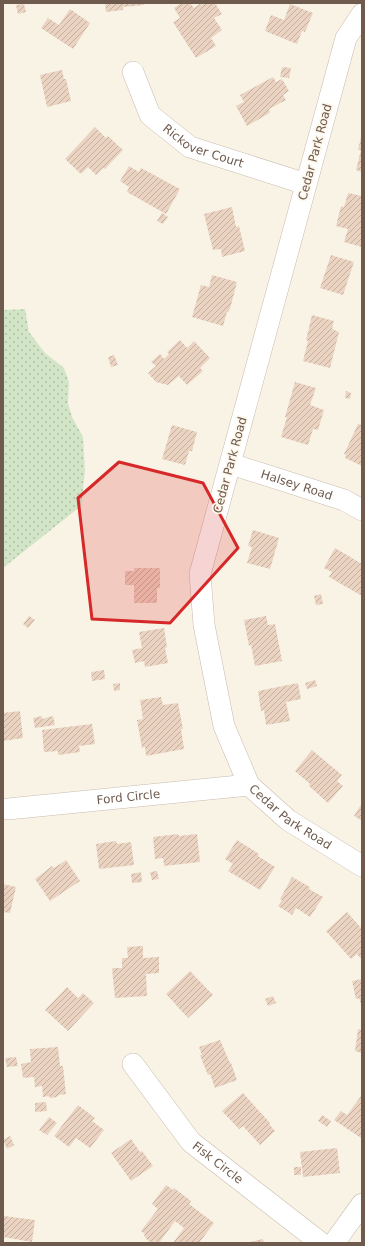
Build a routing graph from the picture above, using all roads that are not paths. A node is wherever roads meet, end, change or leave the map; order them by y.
1 (362, 14) edge
2 (133, 72) dead end
3 (306, 184) junction
4 (231, 464) junction
5 (362, 510) edge
6 (249, 785) junction
7 (8, 809) dead end
8 (362, 866) edge
9 (132, 1064) dead end
10 (362, 1204) edge
11 (321, 1243) edge
12 (334, 1243) edge

1 - 3 street, Cedar Park Road
2 - 3 street, Rickover Court
3 - 4 street, Cedar Park Road
4 - 5 street, Halsey Road
4 - 6 street, Cedar Park Road
6 - 7 street, Ford Circle
6 - 8 street, Cedar Park Road
9 - 11 street, Fisk Circle
10 - 12 street

